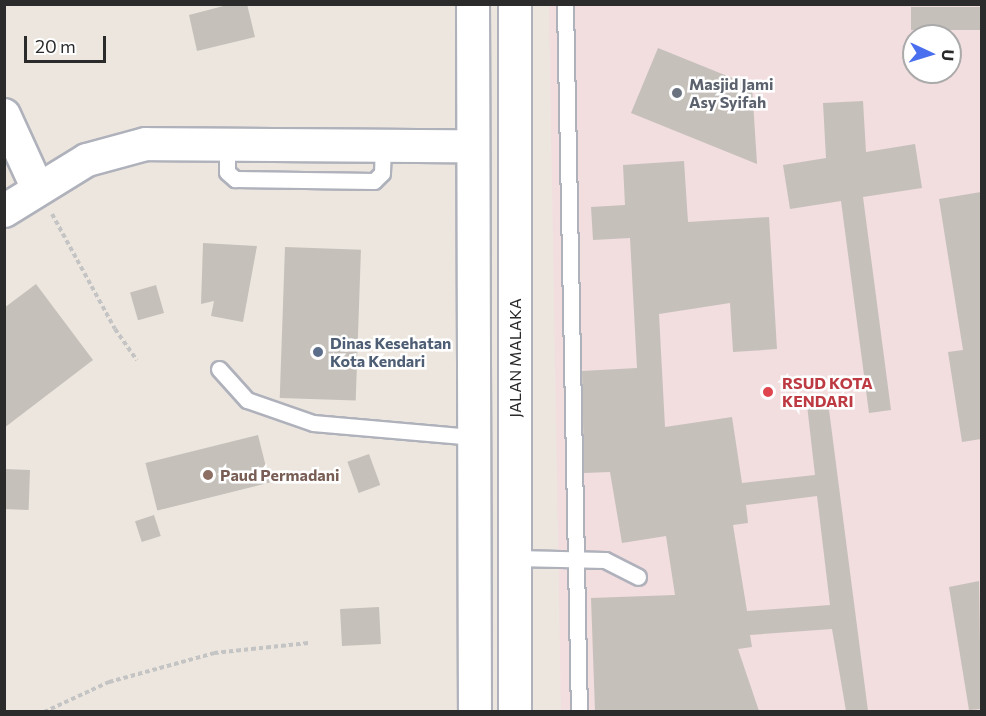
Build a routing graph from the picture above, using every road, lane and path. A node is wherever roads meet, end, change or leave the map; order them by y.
1 (473, 4) edge
2 (515, 4) edge
3 (565, 4) edge
4 (4, 115) edge
5 (473, 146) junction
6 (37, 186) junction
7 (4, 211) edge
8 (137, 360) dead end
9 (219, 369) dead end
10 (474, 436) junction
11 (515, 558) junction
12 (576, 560) junction
13 (638, 577) dead end
14 (308, 643) dead end
15 (44, 711) edge
16 (475, 711) edge
17 (515, 711) edge
18 (579, 711) edge

1 - 5 street
2 - 11 street, JALAN MALAKA
3 - 12 lane
4 - 6 street
5 - 6 street
5 - 10 street
6 - 7 street
6 - 8 path
9 - 10 lane
10 - 16 street
11 - 12 lane
11 - 17 street, JALAN MALAKA
12 - 13 lane
12 - 18 lane
14 - 15 path

